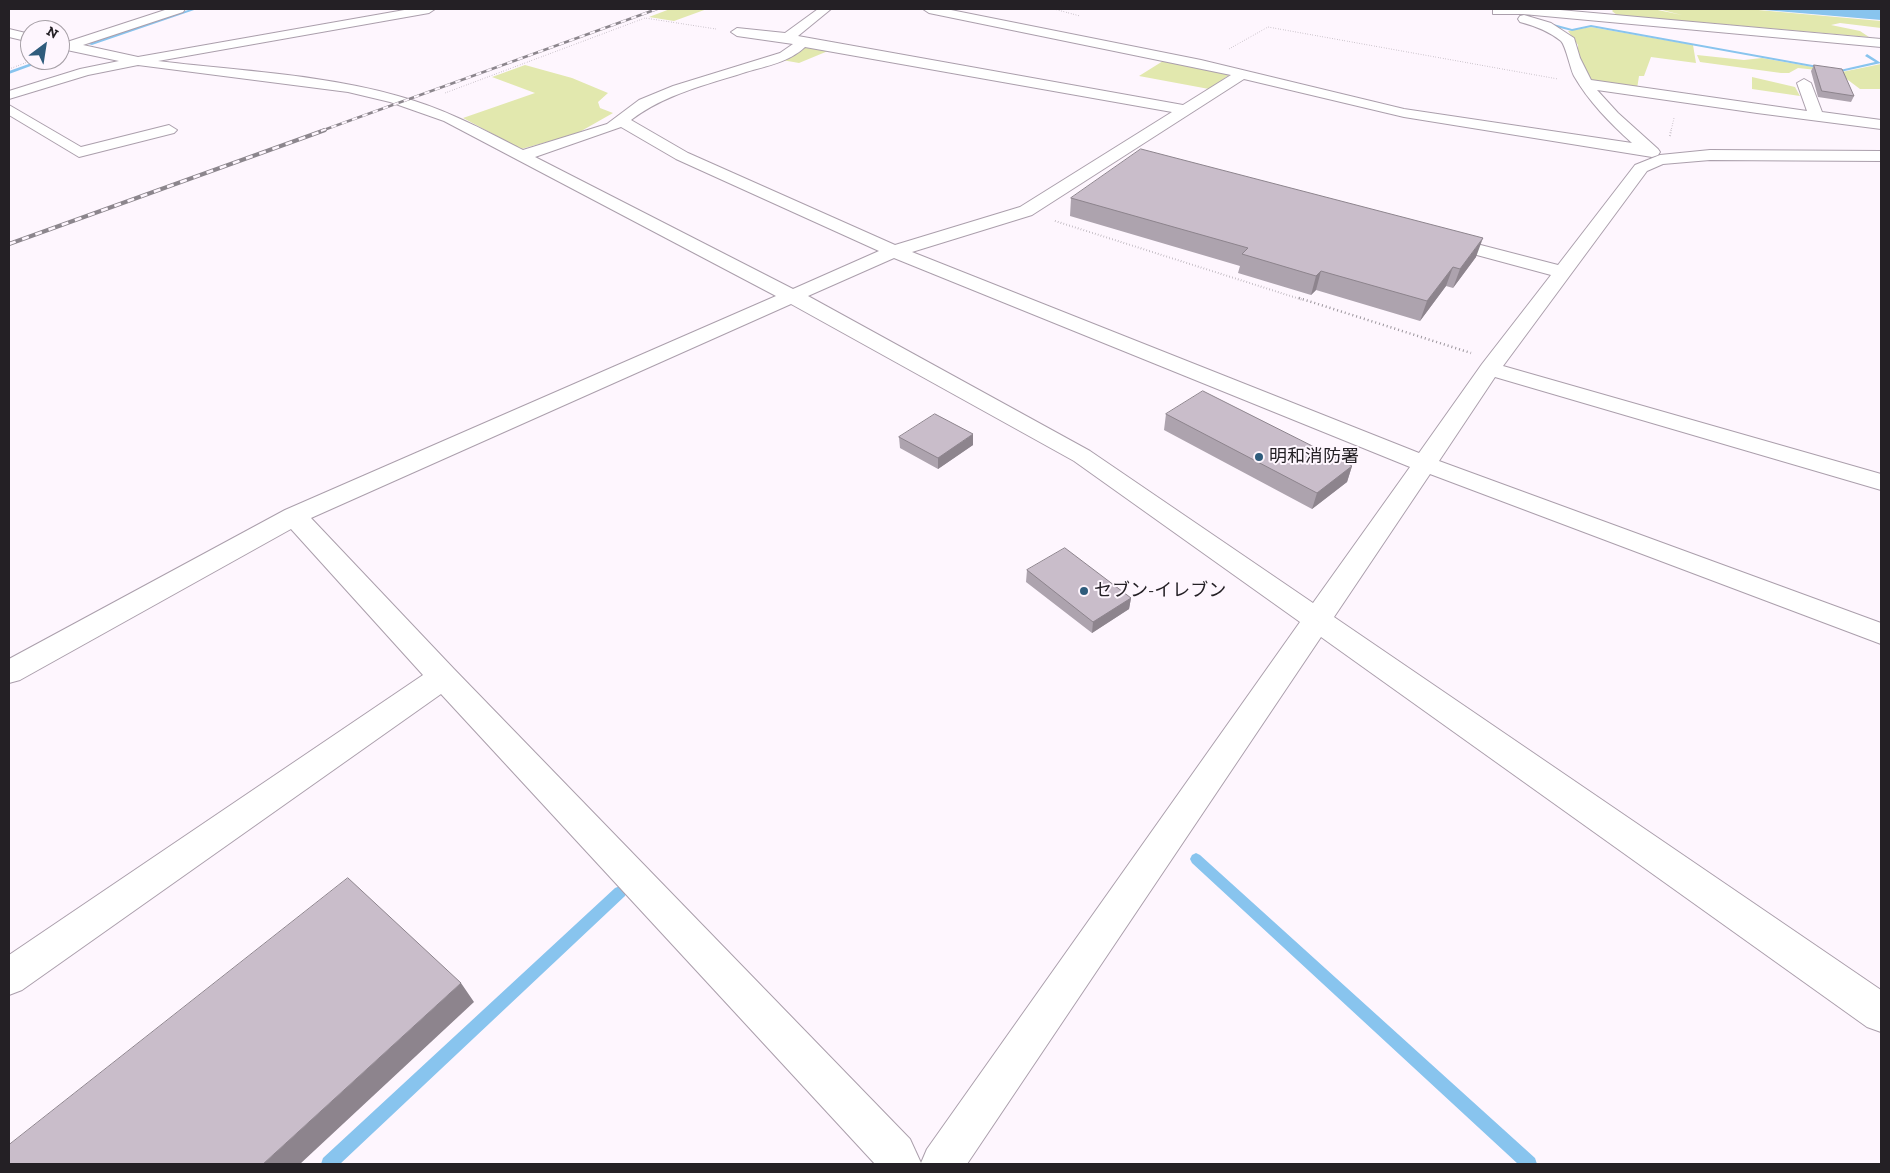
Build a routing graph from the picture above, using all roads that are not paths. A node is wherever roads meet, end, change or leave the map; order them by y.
1 (179, 9) edge
2 (429, 9) edge
3 (825, 9) edge
4 (929, 9) edge
5 (1493, 10) edge
6 (737, 32) road end
7 (796, 40) junction
8 (70, 43) edge
9 (1881, 43) edge
10 (70, 47) edge
11 (136, 61) junction
12 (1242, 74) junction
13 (1586, 84) junction
14 (1804, 84) dead end
15 (9, 95) edge
16 (9, 109) edge
17 (1185, 110) junction
18 (1816, 115) junction
19 (621, 122) junction
20 (1881, 124) edge
21 (169, 130) dead end
22 (1117, 154) junction
23 (1654, 154) junction
24 (521, 156) junction
25 (1881, 156) edge
26 (1136, 159) edge
27 (1426, 236) edge
28 (894, 251) junction
29 (1561, 272) junction
30 (792, 296) junction
31 (1493, 365) junction
32 (1425, 464) junction
33 (1881, 482) edge
34 (294, 516) junction
35 (1316, 620) junction
36 (1881, 634) edge
37 (9, 672) edge
38 (442, 677) junction
39 (9, 977) edge
40 (1881, 1014) edge
41 (900, 1164) edge
42 (942, 1164) edge

1 - 8 street
2 - 11 street
3 - 7 street
4 - 12 street
5 - 9 street
5 - 13 street
6 - 7 street
7 - 17 street
7 - 19 street
10 - 11 street
11 - 15 street
11 - 24 street
12 - 17 street
12 - 23 street
13 - 18 street
13 - 23 street
14 - 18 street
16 - 21 street
17 - 22 street
18 - 20 street
19 - 24 street
19 - 28 street
22 - 26 street
22 - 28 street
23 - 25 street
23 - 29 street
24 - 30 street
27 - 29 street
28 - 30 street
28 - 32 street
29 - 31 street
30 - 34 street
30 - 35 street
31 - 32 street
31 - 33 street
32 - 35 street
32 - 36 street
34 - 37 street
34 - 38 street
35 - 40 street
35 - 42 street
38 - 39 street
38 - 41 street

